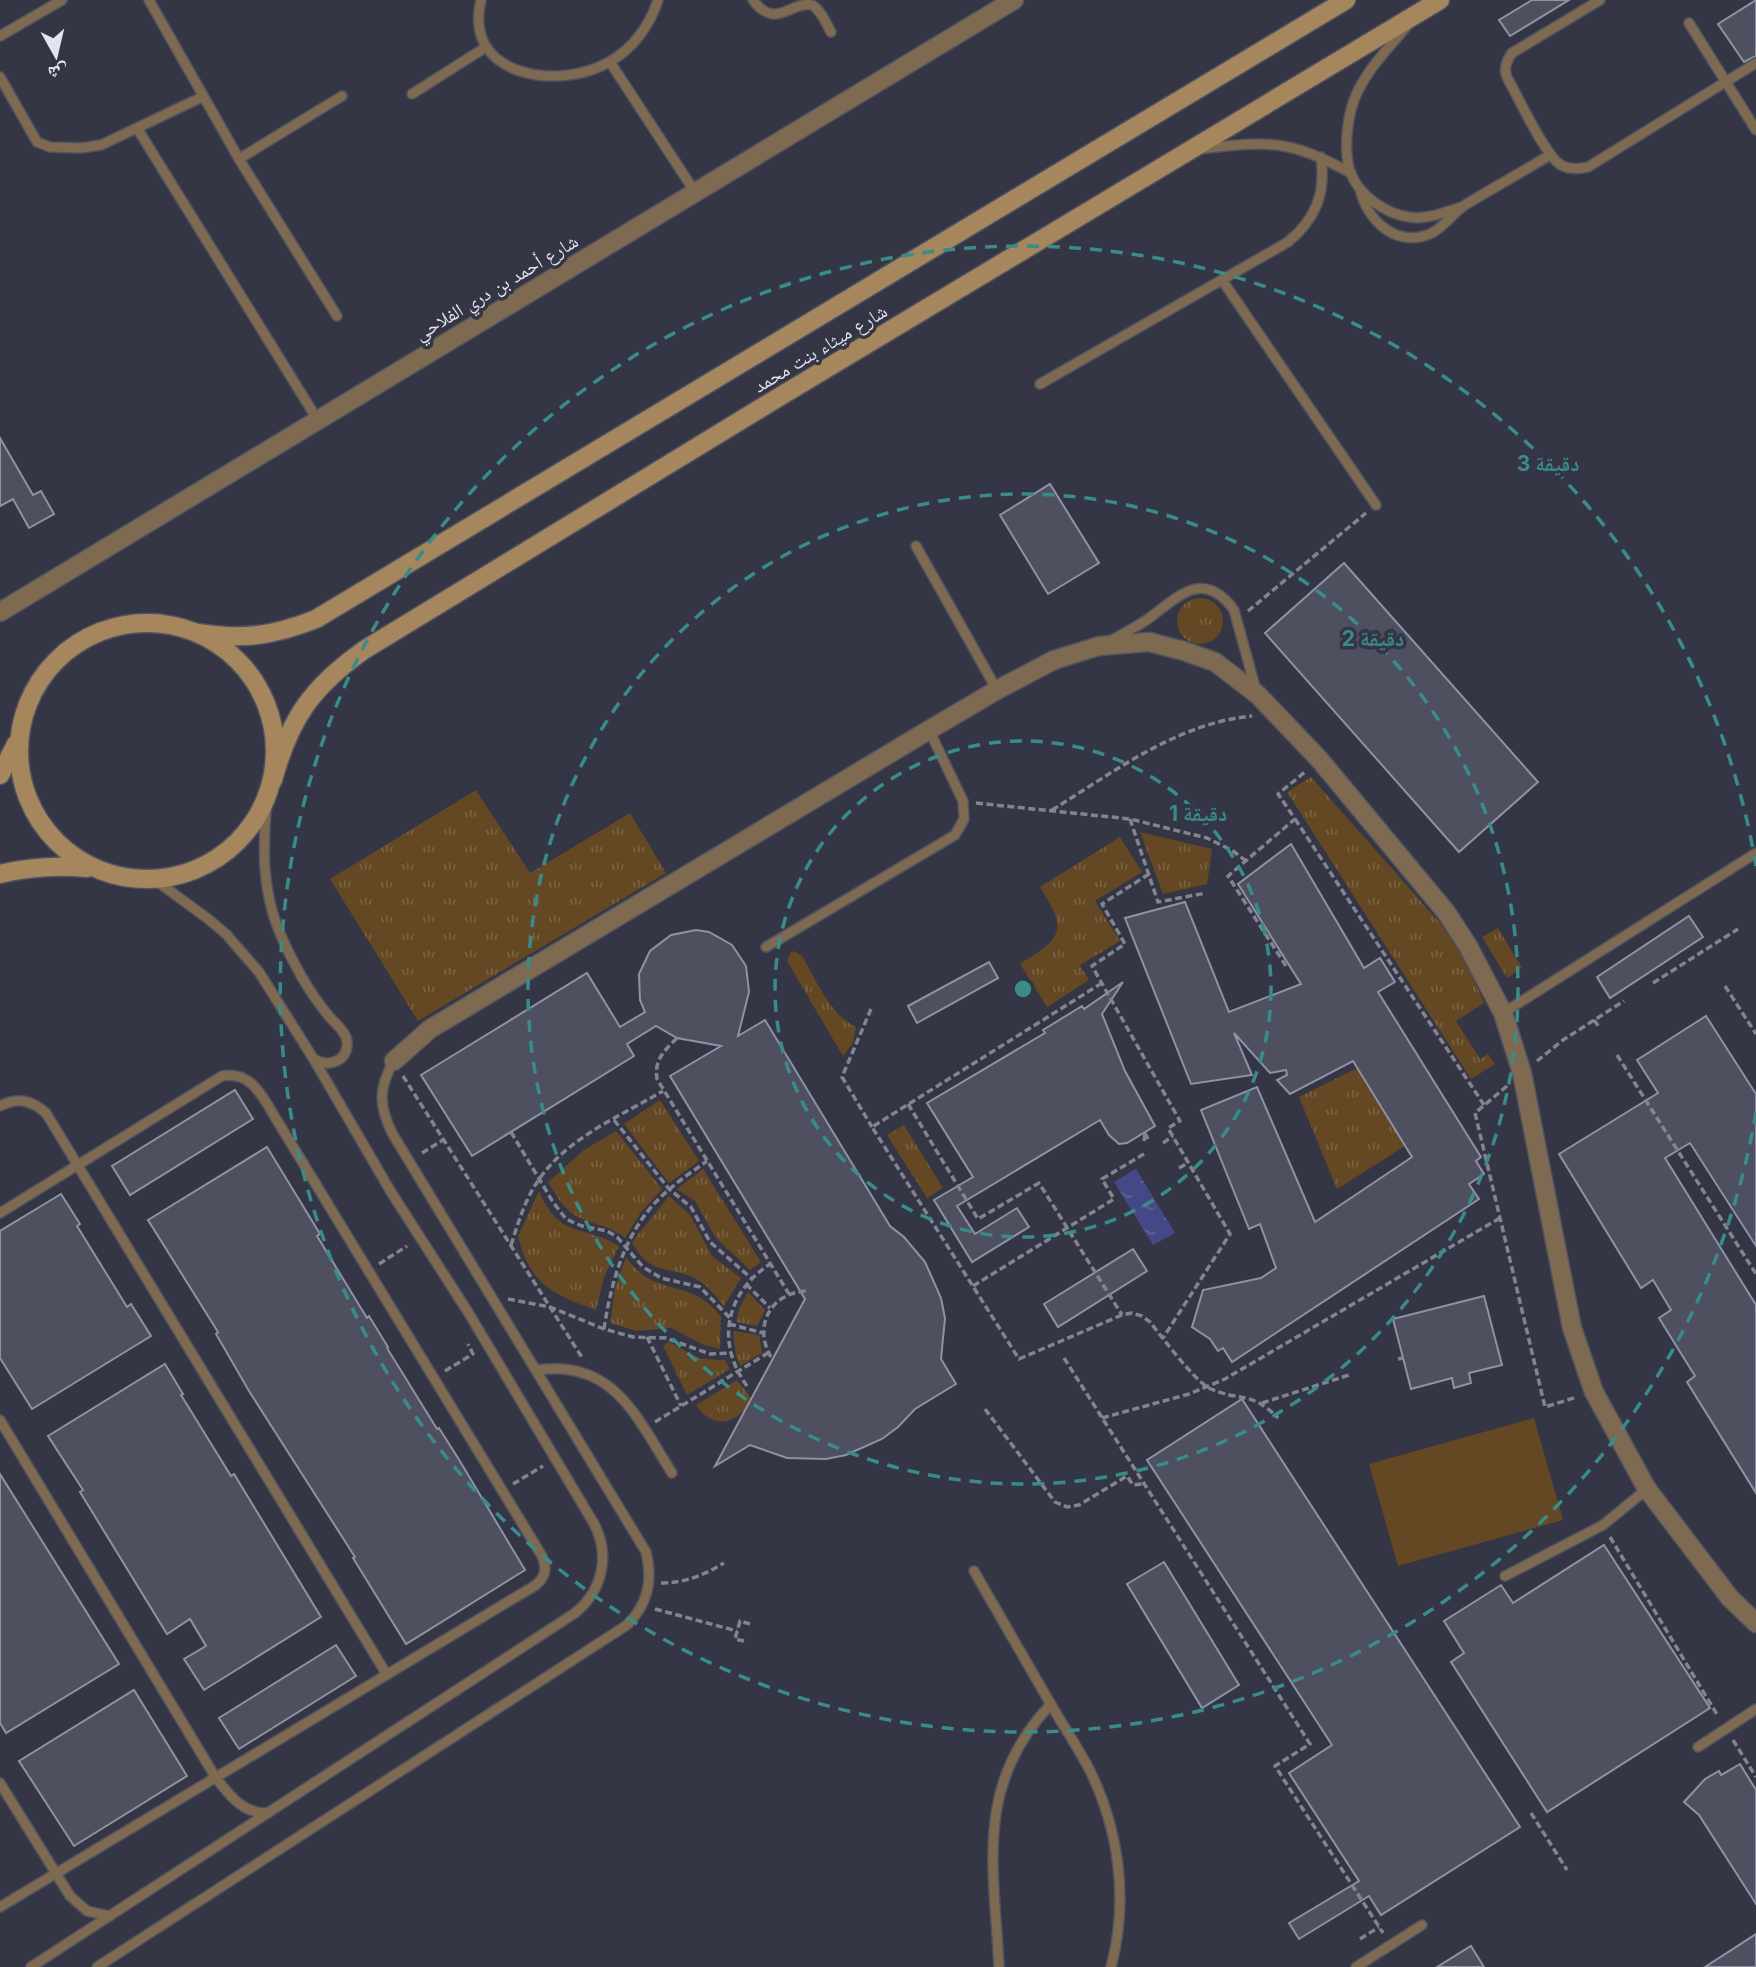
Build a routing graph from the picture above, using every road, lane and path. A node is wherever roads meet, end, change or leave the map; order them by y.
1 (149, 0) edge
2 (481, 0) edge
3 (658, 0) edge
4 (753, 0) edge
5 (1014, 0) edge
6 (1346, 0) edge
7 (1440, 0) edge
8 (1600, 0) edge
9 (58, 1) edge
10 (1418, 13) junction
11 (1689, 23) dead end
12 (831, 32) dead end
13 (0, 36) edge
14 (486, 47) junction
15 (610, 62) junction
16 (1756, 63) edge
17 (0, 77) edge
18 (1726, 82) junction
19 (412, 94) dead end
20 (342, 96) dead end
21 (202, 97) junction
22 (137, 128) junction
23 (1756, 131) edge
24 (1188, 150) junction
25 (1550, 155) junction
26 (1321, 157) junction
27 (239, 159) junction
28 (1351, 173) junction
29 (1359, 187) junction
30 (695, 192) junction
31 (1461, 207) junction
32 (1222, 280) junction
33 (337, 316) dead end
34 (1040, 384) dead end
35 (317, 419) junction
36 (1376, 505) joint
37 (916, 546) dead end
38 (0, 612) edge
39 (1238, 619) junction
40 (197, 633) junction
41 (1099, 646) junction
42 (997, 690) junction
43 (1258, 695) junction
44 (1279, 715) junction
45 (929, 730) junction
46 (18, 741) junction
47 (1319, 759) junction
48 (0, 775) edge
49 (273, 780) junction
50 (267, 798) junction
51 (963, 801) junction
52 (1050, 811) junction
53 (1130, 819) junction
54 (1295, 819) junction
55 (1756, 853) edge
56 (1246, 861) junction
57 (94, 869) junction
58 (0, 874) edge
59 (1149, 874) junction
60 (155, 880) junction
61 (1206, 892) dead end
62 (1738, 929) dead end
63 (766, 947) dead end
64 (1703, 951) junction
65 (1707, 957) dead end
66 (1286, 966) dead end
67 (1102, 983) junction
68 (1653, 983) dead end
69 (1725, 986) dead end
70 (872, 1009) dead end
71 (1503, 1013) junction
72 (1594, 1020) dead end
73 (1599, 1027) dead end
74 (1756, 1034) edge
75 (677, 1038) dead end
76 (1617, 1055) dead end
77 (313, 1058) junction
78 (394, 1061) junction
79 (663, 1091) junction
80 (908, 1104) junction
81 (1484, 1105) dead end
82 (0, 1107) edge
83 (614, 1120) junction
84 (872, 1127) junction
85 (511, 1132) dead end
86 (1173, 1136) junction
87 (443, 1140) junction
88 (1163, 1143) dead end
89 (1144, 1154) dead end
90 (707, 1161) junction
91 (1188, 1163) junction
92 (78, 1165) junction
93 (1179, 1168) dead end
94 (418, 1176) junction
95 (539, 1180) junction
96 (669, 1189) junction
97 (0, 1213) edge
98 (1500, 1218) dead end
99 (1067, 1228) junction
100 (402, 1237) dead end
101 (626, 1245) junction
102 (511, 1246) junction
103 (770, 1264) junction
104 (368, 1270) junction
105 (1756, 1274) edge
106 (751, 1278) junction
107 (746, 1283) junction
108 (973, 1286) junction
109 (806, 1291) dead end
110 (789, 1294) junction
111 (493, 1298) junction
112 (550, 1307) junction
113 (770, 1308) junction
114 (1122, 1315) junction
115 (730, 1318) junction
116 (729, 1324) junction
117 (604, 1329) junction
118 (763, 1333) junction
119 (648, 1337) junction
120 (1163, 1338) junction
121 (467, 1343) dead end
122 (731, 1353) junction
123 (1064, 1358) dead end
124 (537, 1370) junction
125 (738, 1371) junction
126 (593, 1375) junction
127 (1349, 1375) dead end
128 (434, 1378) junction
129 (747, 1385) dead end
130 (1206, 1386) junction
131 (1262, 1404) junction
132 (681, 1406) junction
133 (985, 1409) dead end
134 (1102, 1418) junction
135 (1278, 1418) dead end
136 (0, 1420) edge
137 (644, 1429) junction
138 (545, 1465) dead end
139 (672, 1473) dead end
140 (1142, 1484) junction
141 (1647, 1489) junction
142 (503, 1490) junction
143 (1603, 1525) junction
144 (724, 1563) dead end
145 (974, 1571) dead end
146 (1505, 1576) dead end
147 (650, 1583) junction
148 (643, 1606) junction
149 (1756, 1623) edge
150 (750, 1624) dead end
151 (737, 1631) junction
152 (744, 1641) dead end
153 (387, 1675) junction
154 (1051, 1704) junction
155 (1756, 1709) edge
156 (1726, 1728) junction
157 (1698, 1747) dead end
158 (1756, 1777) edge
159 (216, 1778) junction
160 (0, 1783) edge
161 (268, 1812) junction
162 (1531, 1813) dead end
163 (1567, 1870) dead end
164 (55, 1873) junction
165 (0, 1907) edge
166 (110, 1916) junction
167 (1422, 1925) dead end
168 (1379, 1927) junction
169 (1360, 1939) dead end
170 (1391, 1945) junction
171 (31, 1967) edge
172 (97, 1967) edge
173 (999, 1967) edge
174 (1111, 1967) edge
175 (1356, 1967) edge

1 - 21 lane
2 - 14 lane
3 - 15 lane
4 - 12 lane
5 - 30 street, شارع أحمد بن دري الفلاحي
6 - 40 main road, شارع ميثاء بنت محمد
7 - 10 main road, شارع ميثاء بنت محمد
8 - 25 lane
9 - 13 lane
10 - 24 main road, شارع ميثاء بنت محمد
10 - 28 lane
11 - 18 lane
14 - 15 lane
14 - 19 lane
15 - 30 lane
16 - 18 lane
17 - 22 lane
18 - 23 lane
18 - 25 lane
20 - 27 lane
21 - 22 lane
21 - 27 lane
22 - 35 lane
24 - 26 lane
24 - 49 main road, شارع ميثاء بنت محمد
25 - 31 lane
26 - 28 lane
26 - 32 lane
27 - 33 lane
28 - 29 lane
29 - 31 lane
29 - 31 lane
30 - 35 street, شارع أحمد بن دري الفلاحي
32 - 34 lane
32 - 36 lane
35 - 38 street, شارع أحمد بن دري الفلاحي
36 - 39 path
37 - 42 lane
39 - 41 lane
39 - 43 lane
40 - 46 main road
40 - 49 main road
41 - 42 street
41 - 43 street
42 - 45 street
43 - 44 street
44 - 47 street
44 - 52 path
45 - 51 lane
45 - 78 street
46 - 48 main road
46 - 57 main road
47 - 54 path
47 - 71 street
49 - 50 main road
50 - 60 main road
50 - 77 lane
51 - 52 path
51 - 63 lane
52 - 53 path
53 - 56 path
53 - 59 path
54 - 56 path
54 - 81 path
55 - 71 lane
56 - 66 path
57 - 58 main road
57 - 60 main road
59 - 61 path
59 - 67 path
60 - 77 lane
62 - 64 path
64 - 65 path
64 - 68 path
67 - 80 path
67 - 86 path
69 - 74 path
70 - 84 path
71 - 141 street
72 - 73 path
75 - 79 path
76 - 105 path
77 - 161 lane
78 - 87 path
78 - 94 lane
79 - 83 path
79 - 90 path
80 - 84 path
80 - 99 path
82 - 92 lane
83 - 95 path
83 - 96 path
84 - 108 path
85 - 95 path
86 - 88 path
86 - 91 path
87 - 94 path
87 - 102 path
89 - 99 path
90 - 96 path
90 - 103 path
91 - 93 path
91 - 120 path
92 - 97 lane
92 - 104 lane
92 - 153 lane
94 - 111 lane
95 - 101 path
95 - 102 path
96 - 101 path
96 - 106 path
98 - 130 path
99 - 108 path
99 - 114 path
100 - 104 path
101 - 115 path
101 - 117 path
102 - 112 path
103 - 106 path
103 - 110 path
104 - 128 lane
106 - 107 path
107 - 113 path
107 - 115 path
108 - 114 path
109 - 110 path
110 - 113 path
111 - 112 path
111 - 124 lane
112 - 117 path
112 - 126 path
113 - 118 path
114 - 120 path
115 - 116 path
116 - 118 path
116 - 122 path
117 - 119 path
118 - 125 path
119 - 122 path
119 - 132 path
120 - 130 path
121 - 128 path
122 - 125 path
123 - 134 path
124 - 126 lane
124 - 147 lane
125 - 129 path
125 - 132 path
126 - 137 lane
127 - 131 path
128 - 142 lane
130 - 131 path
130 - 134 path
131 - 135 path
132 - 137 path
133 - 140 path
134 - 140 path
136 - 159 lane
137 - 139 lane
138 - 142 path
140 - 168 path
141 - 143 lane
141 - 149 street
142 - 153 lane
143 - 146 lane
143 - 156 path
144 - 147 path
145 - 154 lane
147 - 148 lane
148 - 151 path
148 - 172 lane
150 - 151 path
151 - 152 path
153 - 159 lane
154 - 173 lane
154 - 174 lane
155 - 156 lane
156 - 157 lane
156 - 158 path
159 - 161 lane
159 - 164 lane
160 - 164 lane
161 - 166 lane
162 - 163 path
164 - 165 lane
164 - 166 lane
166 - 171 lane
167 - 170 lane
168 - 169 path
168 - 170 path
170 - 175 lane

